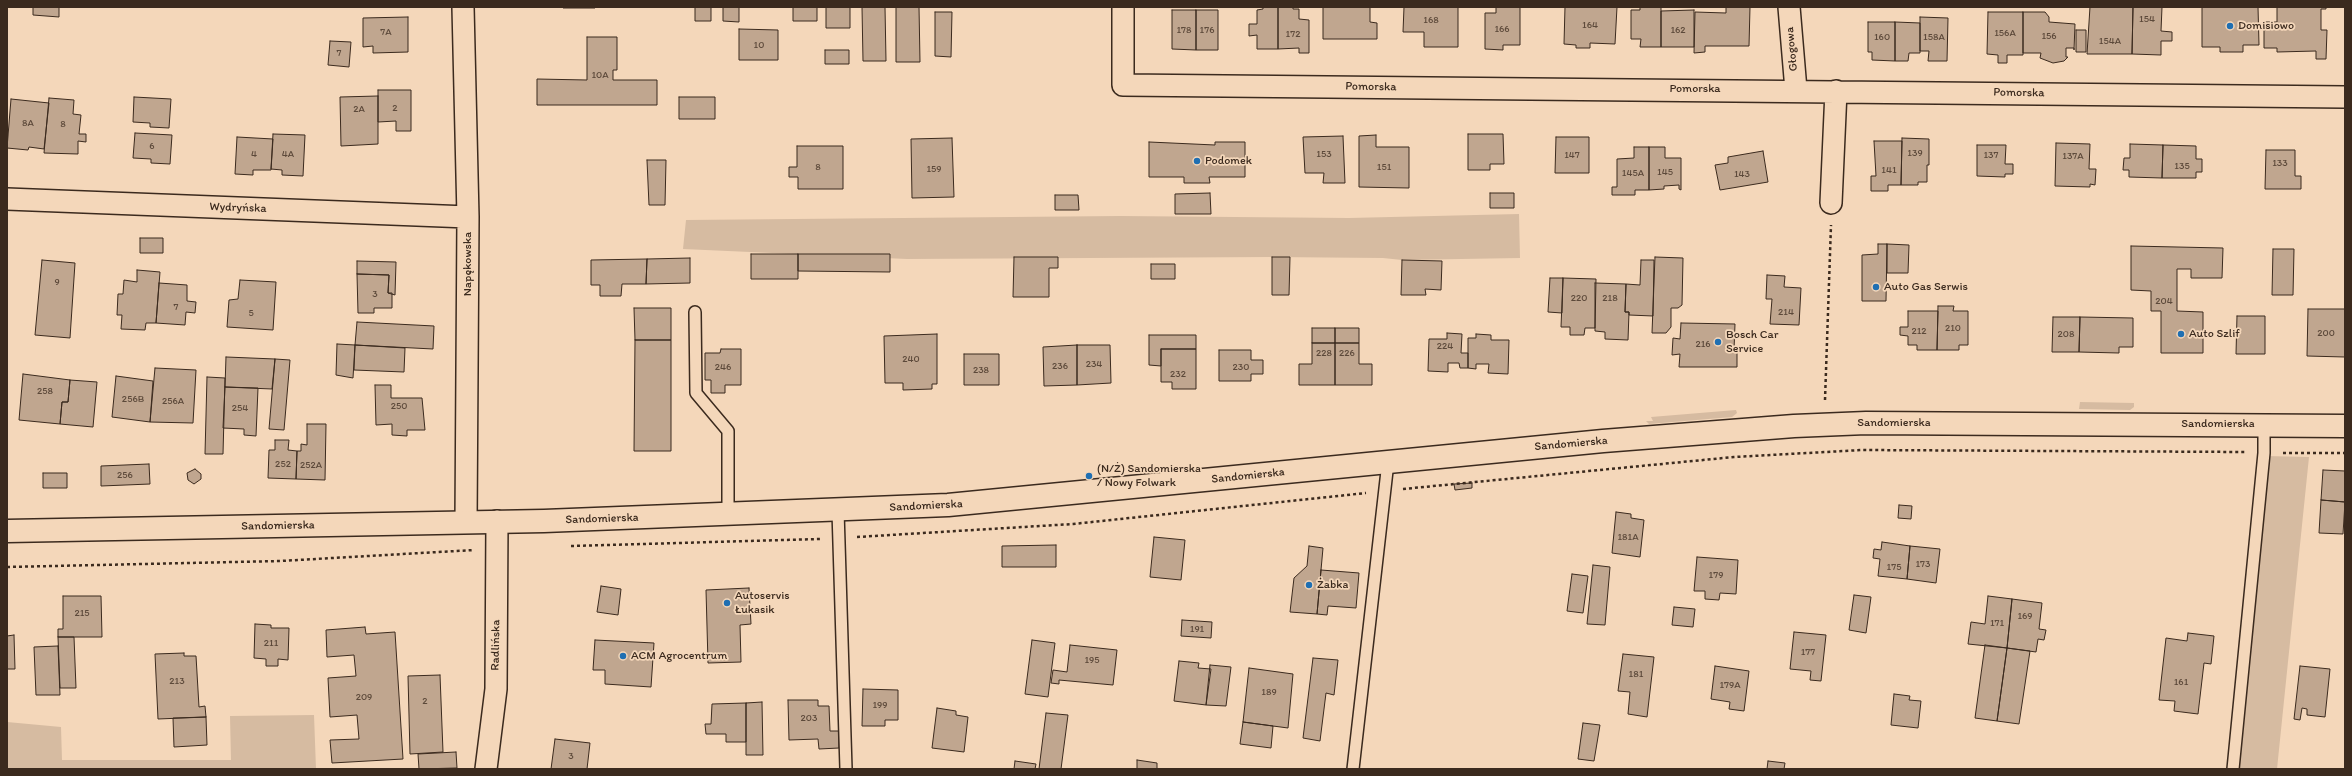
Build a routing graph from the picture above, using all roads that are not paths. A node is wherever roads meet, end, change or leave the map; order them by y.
1 (463, 7) edge
2 (1123, 7) edge
3 (1789, 7) edge
4 (1796, 90) junction
5 (1836, 90) junction
6 (2345, 97) edge
7 (7, 199) edge
8 (1831, 203) road end
9 (468, 217) junction
10 (695, 312) dead end
11 (2264, 425) junction
12 (2345, 426) edge
13 (1388, 462) junction
14 (838, 510) junction
15 (728, 514) junction
16 (497, 521) junction
17 (466, 522) junction
18 (7, 531) edge
19 (486, 769) edge
20 (846, 769) edge
21 (1353, 769) edge
22 (2233, 769) edge

1 - 9 street, Napękowska
2 - 4 street, Pomorska
3 - 4 street, Głogowa
4 - 5 street, Pomorska
5 - 6 street, Pomorska
5 - 8 street
7 - 9 street, Wydryńska
9 - 17 street, Napękowska
10 - 15 lane
11 - 12 street, Sandomierska
11 - 13 street, Sandomierska
11 - 22 lane
13 - 14 street, Sandomierska
13 - 21 lane
14 - 15 street, Sandomierska
14 - 20 lane
15 - 16 street, Sandomierska
16 - 17 street, Sandomierska
16 - 19 street, Radlińska
17 - 18 street, Sandomierska

